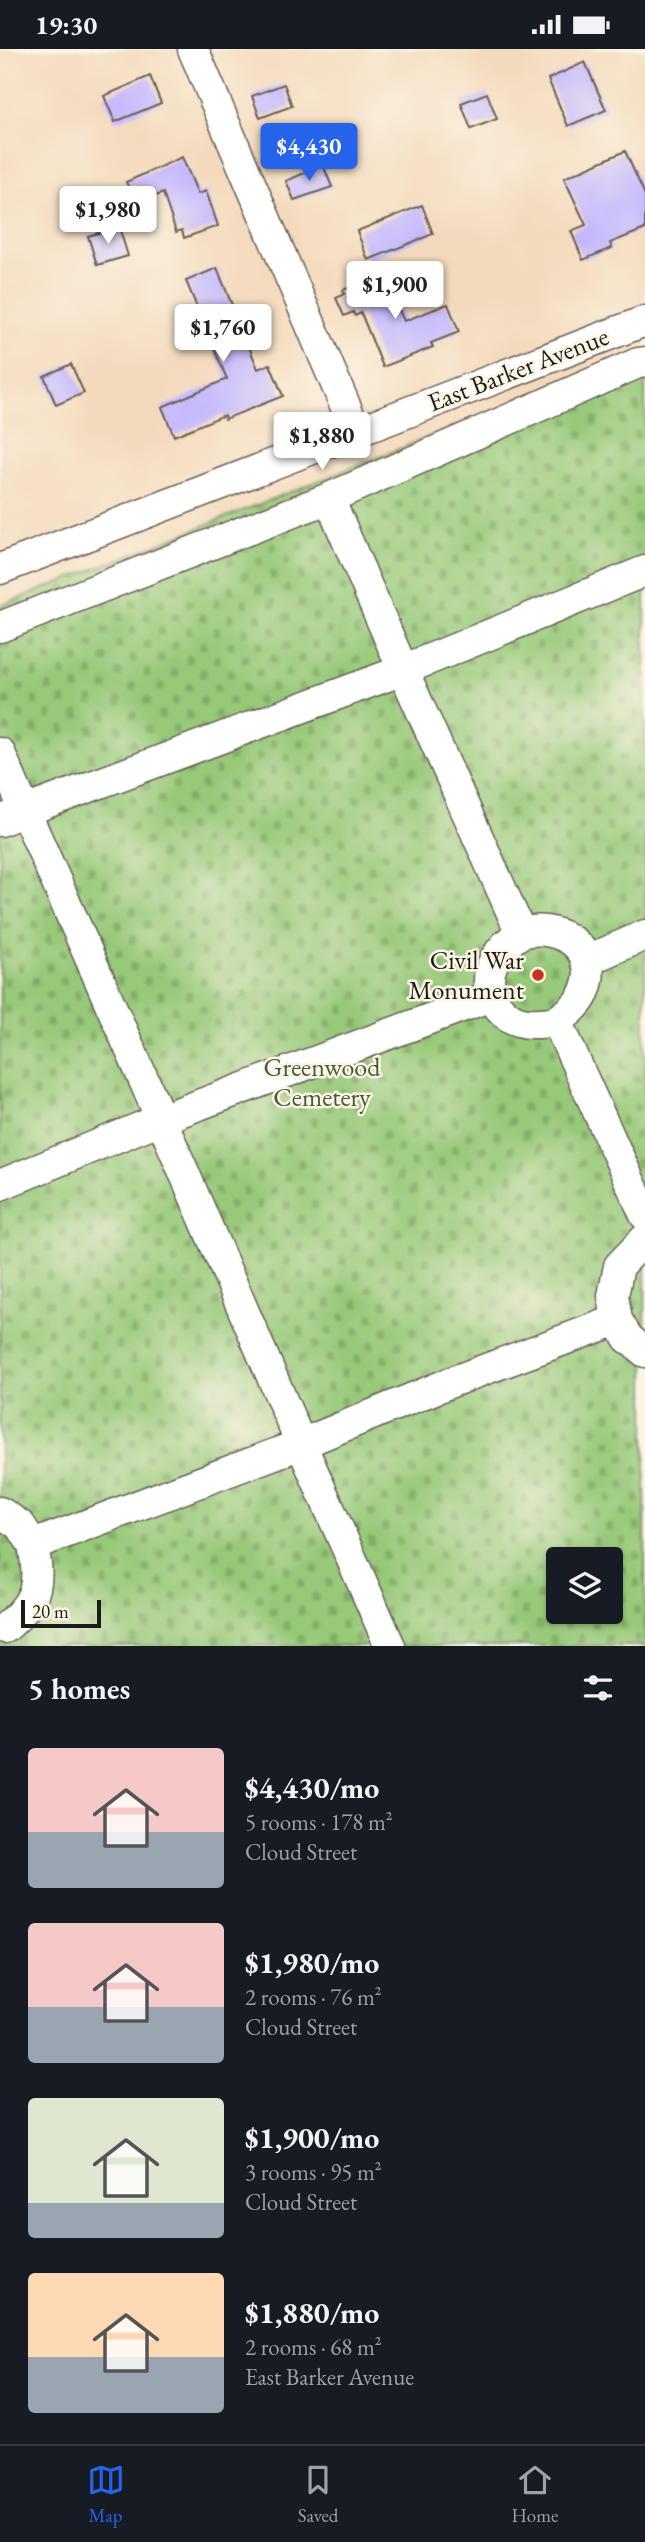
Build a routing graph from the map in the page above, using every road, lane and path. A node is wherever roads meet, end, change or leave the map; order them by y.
1 (193, 49) edge
2 (645, 321) edge
3 (645, 362) edge
4 (356, 431) junction
5 (329, 498) junction
6 (0, 569) edge
7 (645, 571) edge
8 (0, 627) edge
9 (403, 670) junction
10 (0, 753) edge
11 (12, 816) edge
12 (521, 933) junction
13 (645, 935) edge
14 (586, 961) junction
15 (491, 996) junction
16 (557, 1021) junction
17 (161, 1119) junction
18 (0, 1185) edge
19 (645, 1215) edge
20 (645, 1239) edge
21 (617, 1320) junction
22 (645, 1352) edge
23 (301, 1444) junction
24 (0, 1512) edge
25 (33, 1545) junction
26 (6, 1634) edge
27 (390, 1646) edge

1 - 4 street
2 - 4 street, East Barker Avenue
3 - 5 street
4 - 6 street, East Barker Avenue
5 - 8 street
5 - 9 street
7 - 9 street
9 - 11 street
9 - 12 street
10 - 11 street
11 - 17 street
12 - 14 street
12 - 15 street
13 - 14 street
14 - 16 street
15 - 16 street
15 - 17 street
16 - 19 street
17 - 18 street
17 - 23 street
20 - 21 street
21 - 22 street
21 - 23 street
23 - 25 street
23 - 27 street
24 - 25 street
25 - 26 street

